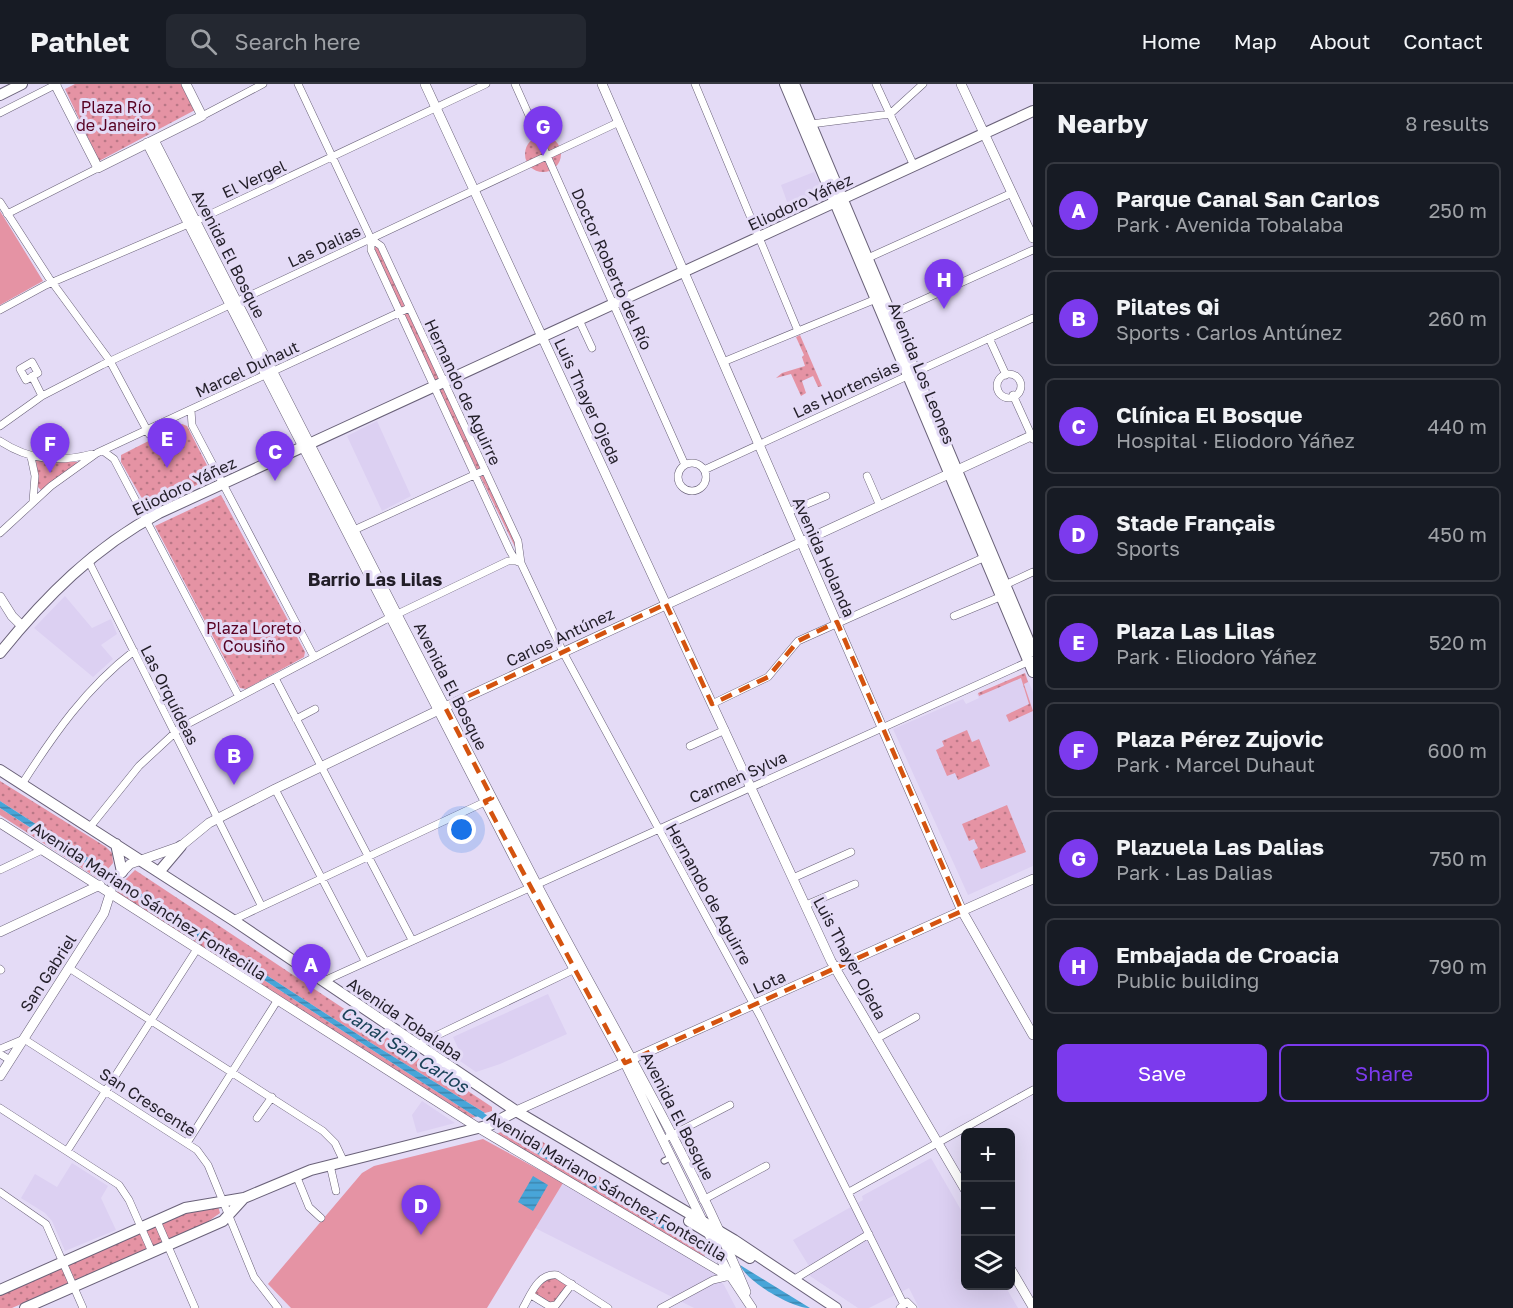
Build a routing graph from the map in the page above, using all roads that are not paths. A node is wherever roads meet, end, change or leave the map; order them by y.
1 (22, 84) edge
2 (55, 84) edge
3 (186, 84) edge
4 (263, 84) edge
5 (298, 84) edge
6 (425, 84) edge
7 (486, 84) edge
8 (515, 84) edge
9 (602, 84) edge
10 (694, 84) edge
11 (785, 84) edge
12 (794, 84) edge
13 (876, 84) edge
14 (923, 84) edge
15 (961, 84) edge
16 (0, 95) edge
17 (436, 108) junction
18 (1033, 111) edge
19 (0, 113) edge
20 (890, 114) junction
21 (202, 116) junction
22 (619, 122) junction
23 (811, 124) junction
24 (984, 134) junction
25 (151, 142) junction
26 (546, 156) junction
27 (332, 157) junction
28 (914, 166) junction
29 (98, 168) junction
30 (474, 190) junction
31 (1012, 193) junction
32 (839, 200) junction
33 (0, 202) edge
34 (7, 214) junction
35 (192, 223) junction
36 (759, 237) junction
37 (1033, 238) edge
38 (370, 239) junction
39 (1033, 250) edge
40 (868, 258) junction
41 (684, 272) junction
42 (52, 282) junction
43 (876, 299) junction
44 (233, 304) junction
45 (612, 304) junction
46 (409, 308) junction
47 (0, 310) edge
48 (398, 313) junction
49 (892, 315) junction
50 (1033, 318) edge
51 (579, 320) junction
52 (798, 331) junction
53 (542, 336) junction
54 (989, 338) junction
55 (592, 348) dead end
56 (110, 361) junction
57 (723, 362) junction
58 (269, 373) junction
59 (911, 374) junction
60 (1006, 375) junction
61 (32, 376) dead end
62 (438, 384) junction
63 (1013, 395) junction
64 (42, 396) junction
65 (191, 410) junction
66 (192, 425) junction
67 (0, 426) edge
68 (149, 433) junction
69 (1033, 436) edge
70 (0, 441) edge
71 (306, 444) junction
72 (758, 445) junction
73 (100, 452) junction
74 (30, 456) junction
75 (114, 459) junction
76 (685, 465) junction
77 (485, 470) junction
78 (704, 470) junction
79 (953, 473) junction
80 (474, 475) junction
81 (867, 476) dead end
82 (222, 483) junction
83 (826, 496) dead end
84 (33, 501) junction
85 (880, 506) junction
86 (788, 512) junction
87 (147, 519) junction
88 (351, 532) junction
89 (0, 533) edge
90 (801, 542) junction
91 (983, 558) junction
92 (88, 560) junction
93 (519, 562) junction
94 (1033, 572) edge
95 (1005, 585) junction
96 (0, 597) edge
97 (1000, 597) junction
98 (666, 604) junction
99 (394, 616) junction
100 (954, 616) dead end
101 (837, 622) junction
102 (22, 626) junction
103 (134, 651) junction
104 (562, 652) junction
105 (0, 653) edge
106 (314, 657) junction
107 (1032, 657) edge
108 (1033, 672) edge
109 (275, 678) junction
110 (239, 697) junction
111 (712, 704) junction
112 (442, 709) junction
113 (315, 710) dead end
114 (296, 719) junction
115 (880, 727) junction
116 (725, 730) junction
117 (174, 732) junction
118 (690, 746) dead end
119 (321, 767) junction
120 (0, 770) edge
121 (22, 784) junction
122 (750, 785) junction
123 (275, 789) junction
124 (489, 800) junction
125 (217, 818) junction
126 (0, 823) edge
127 (90, 827) junction
128 (658, 828) junction
129 (116, 844) junction
130 (181, 846) junction
131 (42, 850) junction
132 (851, 852) dead end
133 (367, 856) junction
134 (140, 860) junction
135 (0, 870) edge
136 (159, 872) junction
137 (322, 878) junction
138 (793, 878) junction
139 (116, 879) junction
140 (1033, 879) edge
141 (855, 884) dead end
142 (532, 885) junction
143 (98, 886) junction
144 (111, 894) junction
145 (261, 905) junction
146 (806, 905) junction
147 (963, 911) junction
148 (233, 920) junction
149 (0, 932) edge
150 (412, 940) junction
151 (197, 949) junction
152 (365, 961) junction
153 (578, 967) junction
154 (69, 968) junction
155 (835, 968) junction
156 (324, 981) junction
157 (277, 1001) junction
158 (754, 1005) junction
159 (916, 1017) dead end
160 (151, 1020) junction
161 (1033, 1035) edge
162 (24, 1039) junction
163 (876, 1039) junction
164 (417, 1045) junction
165 (0, 1049) edge
166 (0, 1054) edge
167 (10, 1059) junction
168 (629, 1061) junction
169 (232, 1072) junction
170 (0, 1076) edge
171 (1033, 1090) edge
172 (106, 1091) junction
173 (272, 1097) junction
174 (730, 1105) dead end
175 (0, 1108) edge
176 (516, 1112) junction
177 (257, 1118) dead end
178 (489, 1123) junction
179 (667, 1137) junction
180 (187, 1143) junction
181 (938, 1143) junction
182 (67, 1151) junction
183 (344, 1162) junction
184 (330, 1166) junction
185 (766, 1166) dead end
186 (296, 1175) junction
187 (961, 1182) edge
188 (646, 1189) junction
189 (336, 1191) dead end
190 (0, 1192) edge
191 (849, 1192) junction
192 (690, 1194) junction
193 (244, 1198) junction
194 (223, 1200) junction
195 (703, 1200) junction
196 (229, 1215) junction
197 (321, 1218) dead end
198 (157, 1221) junction
199 (705, 1222) junction
200 (142, 1228) junction
201 (714, 1232) junction
202 (869, 1234) junction
203 (168, 1246) junction
204 (152, 1252) junction
205 (722, 1261) junction
206 (63, 1262) junction
207 (1015, 1275) edge
208 (713, 1280) joint
209 (793, 1280) junction
210 (572, 1284) junction
211 (74, 1287) junction
212 (0, 1290) edge
213 (531, 1295) junction
214 (901, 1306) edge
215 (1033, 1307) edge
216 (25, 1308) edge
217 (83, 1308) edge
218 (195, 1308) edge
219 (278, 1308) edge
220 (523, 1308) edge
221 (608, 1308) edge
222 (661, 1308) edge
223 (752, 1308) edge
224 (836, 1308) edge
225 (913, 1308) edge

1 - 16 main road
2 - 19 street
2 - 29 street
3 - 21 street
4 - 21 street
5 - 27 street, Hernando de Aguirre
6 - 17 street, Luis Thayer Ojeda
7 - 17 street, El Vergel
8 - 26 street, Doctor Roberto del Río
9 - 22 street, Avenida Holanda
10 - 36 street
11 - 32 main road, Avenida Los Leones
12 - 23 main road, Avenida Los Leones
13 - 20 street
14 - 20 street
15 - 24 street
17 - 27 street, El Vergel
17 - 30 street, Luis Thayer Ojeda
18 - 24 main road, Eliodoro Yáñez
20 - 23 street
20 - 28 street
21 - 25 street
22 - 26 street, Las Dalias
22 - 41 street, Avenida Holanda
23 - 32 main road, Avenida Los Leones
24 - 28 main road, Eliodoro Yáñez
24 - 31 street
25 - 29 street
25 - 35 street, Avenida El Bosque
26 - 30 street, Las Dalias
26 - 45 street, Doctor Roberto del Río
27 - 35 street, El Vergel
27 - 38 street, Hernando de Aguirre
28 - 32 main road, Eliodoro Yáñez
29 - 34 street
30 - 38 street, Las Dalias
30 - 53 street, Luis Thayer Ojeda
31 - 37 street
31 - 40 street
32 - 36 main road, Eliodoro Yáñez
32 - 40 main road, Avenida Los Leones
32 - 43 main road, Avenida Los Leones
33 - 34 street
34 - 42 street
35 - 42 street, El Vergel
35 - 44 street, Avenida El Bosque
36 - 41 main road, Eliodoro Yáñez
36 - 52 street
38 - 44 street, Las Dalias
38 - 46 street, Hernando de Aguirre
38 - 48 street, Hernando de Aguirre
39 - 49 street
40 - 49 main road, Avenida Los Leones
41 - 45 main road, Eliodoro Yáñez
41 - 57 street, Avenida Holanda
42 - 47 street, El Vergel
42 - 56 street
43 - 52 street
43 - 59 main road, Avenida Los Leones
44 - 56 street, Las Dalias
44 - 58 street, Avenida El Bosque
45 - 51 main road, Eliodoro Yáñez
45 - 76 street, Doctor Roberto del Río
46 - 48 street, Marcel Duhaut
46 - 62 street, Hernando de Aguirre
48 - 58 street, Marcel Duhaut
48 - 62 street, Hernando de Aguirre
49 - 59 main road, Avenida Los Leones
50 - 54 street, Las Hortensias
51 - 53 main road, Eliodoro Yáñez
51 - 55 street
52 - 57 street
53 - 62 main road, Eliodoro Yáñez
53 - 98 street, Luis Thayer Ojeda
54 - 59 street, Las Hortensias
54 - 60 street
56 - 64 street, Las Dalias
56 - 68 street
57 - 72 street, Avenida Holanda
58 - 65 street, Marcel Duhaut
58 - 71 street, Avenida El Bosque
59 - 72 street, Las Hortensias
59 - 79 main road, Avenida Los Leones
60 - 63 street
60 - 63 street
61 - 64 street
62 - 71 main road, Eliodoro Yáñez
62 - 77 street, Hernando de Aguirre
62 - 80 street, Hernando de Aguirre
63 - 69 street
64 - 67 street, Las Dalias
65 - 66 street
65 - 68 street, Marcel Duhaut
66 - 68 street
66 - 82 street
68 - 73 street, Marcel Duhaut
68 - 75 street
69 - 79 street, Carlos Antúnez
70 - 74 street
71 - 82 main road, Eliodoro Yáñez
71 - 88 street, Avenida El Bosque
72 - 78 street, Las Hortensias
72 - 86 street, Avenida Holanda
73 - 74 street, Marcel Duhaut
73 - 75 street
73 - 84 street, Marcel Duhaut
74 - 84 street
75 - 87 street
76 - 78 street
76 - 78 street
77 - 80 street
77 - 93 street, Hernando de Aguirre
79 - 85 street, Carlos Antúnez
79 - 91 main road, Avenida Los Leones
79 - 95 main road, Avenida Los Leones
80 - 88 street
80 - 93 street, Hernando de Aguirre
81 - 85 street
82 - 87 main road, Eliodoro Yáñez
82 - 106 street
83 - 86 street
84 - 89 street, Marcel Duhaut
85 - 90 street, Carlos Antúnez
86 - 90 street, Avenida Holanda
87 - 92 main road, Eliodoro Yáñez
87 - 110 street
88 - 99 street, Avenida El Bosque
90 - 98 street, Carlos Antúnez
90 - 101 street, Avenida Holanda
91 - 97 main road, Avenida Los Leones
91 - 101 street
92 - 102 main road, Eliodoro Yáñez
92 - 103 street, Las Orquídeas
93 - 99 street
93 - 104 street, Hernando de Aguirre
94 - 95 street
95 - 107 main road, Avenida Los Leones
96 - 102 street
97 - 100 street
97 - 107 main road, Avenida Los Leones
98 - 104 street, Carlos Antúnez
98 - 111 street, Luis Thayer Ojeda
99 - 106 street
99 - 112 street, Avenida El Bosque
101 - 111 street
101 - 115 street, Avenida Holanda
102 - 105 main road, Eliodoro Yáñez
103 - 117 street, Las Orquídeas
103 - 121 street
104 - 112 street, Carlos Antúnez
104 - 128 street, Hernando de Aguirre
106 - 109 street
107 - 108 main road, Avenida Los Leones
107 - 115 street, Carmen Sylva
109 - 110 street
109 - 114 street
110 - 117 street
111 - 116 street, Luis Thayer Ojeda
112 - 119 street, Carlos Antúnez
112 - 124 street, Avenida El Bosque
113 - 114 street
114 - 119 street
115 - 122 street, Carmen Sylva
115 - 147 street, Avenida Holanda
116 - 118 street
116 - 122 street, Luis Thayer Ojeda
117 - 125 street, Las Orquídeas
117 - 127 street
119 - 123 street, Carlos Antúnez
119 - 133 street
120 - 121 main road, Avenida Tobalaba
121 - 127 main road, Avenida Tobalaba
122 - 128 street, Carmen Sylva
122 - 138 street, Luis Thayer Ojeda
123 - 125 street, Carlos Antúnez
123 - 137 street
124 - 133 street
124 - 142 street, Avenida El Bosque
125 - 130 street, Carlos Antúnez
125 - 145 street, Las Orquídeas
126 - 131 street, Avenida Mariano Sánchez Fontecilla
127 - 129 main road, Avenida Tobalaba
128 - 142 street, Carmen Sylva
128 - 158 street, Hernando de Aguirre
129 - 134 main road, Avenida Tobalaba
129 - 139 main road
130 - 134 street, Carlos Antúnez
130 - 136 main road
131 - 135 street
131 - 143 street, Avenida Mariano Sánchez Fontecilla
132 - 138 street
133 - 137 street
133 - 150 street
134 - 136 main road, Avenida Tobalaba
134 - 139 street, Carlos Antúnez
136 - 148 main road, Avenida Tobalaba
137 - 145 street
137 - 152 street
138 - 146 street, Luis Thayer Ojeda
139 - 143 street
139 - 144 street, San Gabriel
140 - 147 street, Lota
141 - 146 street
142 - 150 street, Carmen Sylva
142 - 153 street, Avenida El Bosque
143 - 144 street, Avenida Mariano Sánchez Fontecilla
143 - 149 street
144 - 151 street, Avenida Mariano Sánchez Fontecilla
144 - 154 street, San Gabriel
145 - 148 street
146 - 155 street, Luis Thayer Ojeda
147 - 155 street, Lota
147 - 161 street, Avenida Holanda
148 - 156 main road, Avenida Tobalaba
150 - 152 street, Carmen Sylva
151 - 157 street, Avenida Mariano Sánchez Fontecilla
151 - 160 street
152 - 156 street, Carmen Sylva
153 - 164 street
153 - 168 street, Avenida El Bosque
154 - 160 street
154 - 162 street, San Gabriel
155 - 158 street, Lota
155 - 163 street, Luis Thayer Ojeda
156 - 164 main road, Avenida Tobalaba
157 - 169 street
157 - 178 street, Avenida Mariano Sánchez Fontecilla
158 - 168 street, Lota
158 - 191 street, Hernando de Aguirre
159 - 163 street
160 - 169 street
160 - 172 street
162 - 165 street
162 - 167 street, San Gabriel
162 - 172 street, San Crescente
163 - 181 street, Luis Thayer Ojeda
164 - 176 main road, Avenida Tobalaba
166 - 167 street
167 - 170 street, San Gabriel
168 - 176 street, Lota
168 - 179 street, Avenida El Bosque
169 - 173 street
169 - 180 street
171 - 181 street
172 - 180 street, San Crescente
172 - 182 street
173 - 177 street
173 - 183 street
174 - 179 street
175 - 182 street
176 - 178 main road, Lota
176 - 188 main road, Avenida Tobalaba
178 - 183 main road, Lota
178 - 205 street, Avenida Mariano Sánchez Fontecilla
179 - 192 street, Avenida El Bosque
179 - 195 street, Avenida El Bosque
180 - 194 street, San Crescente
181 - 187 street, Luis Thayer Ojeda
181 - 191 street
182 - 200 street
183 - 184 main road, Lota
184 - 186 main road, Lota
184 - 189 street
185 - 195 street
186 - 193 main road, Lota
186 - 197 street
188 - 199 main road, Avenida Tobalaba
188 - 201 main road, Avenida Tobalaba
190 - 206 street
191 - 202 street, Hernando de Aguirre
192 - 195 street
192 - 199 street, Avenida El Bosque
193 - 194 main road
193 - 196 main road
194 - 196 street, San Crescente
194 - 198 main road
195 - 201 street, Avenida El Bosque
196 - 203 main road
196 - 219 street, San Crescente
198 - 200 main road
198 - 203 street
199 - 201 main road, Avenida Tobalaba
200 - 204 street
200 - 206 main road
201 - 205 main road, Avenida Tobalaba
201 - 209 main road, Avenida Tobalaba
202 - 209 street
202 - 214 street, Hernando de Aguirre
203 - 204 main road
203 - 218 street
204 - 211 main road
205 - 208 street
205 - 209 main road, Avenida Tobalaba
205 - 223 street
205 - 223 street
206 - 211 street
206 - 212 main road
207 - 215 street
208 - 222 street
209 - 224 main road, Avenida Tobalaba
210 - 213 street
210 - 213 street
210 - 221 street
211 - 216 main road
211 - 217 street
213 - 220 street
214 - 225 street

